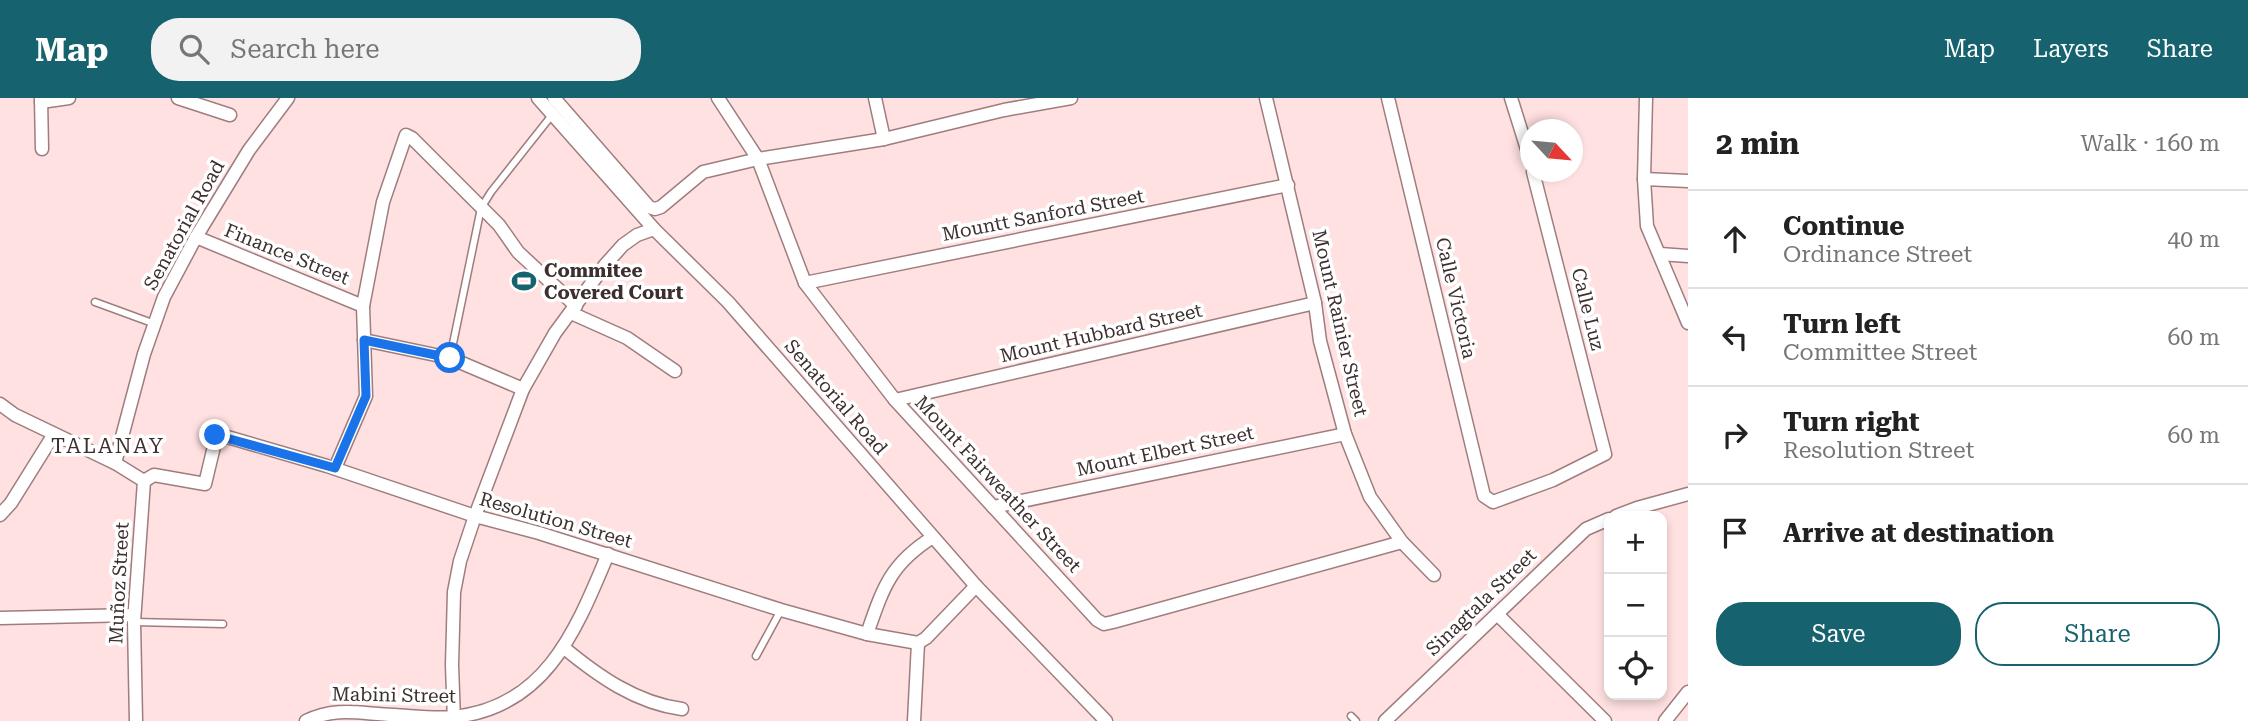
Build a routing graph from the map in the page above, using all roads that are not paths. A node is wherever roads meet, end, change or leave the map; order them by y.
1 (69, 98) edge
2 (177, 98) edge
3 (288, 98) edge
4 (538, 98) edge
5 (554, 98) edge
6 (718, 98) edge
7 (875, 98) edge
8 (1071, 98) edge
9 (1266, 98) edge
10 (1388, 98) edge
11 (1511, 98) edge
12 (1646, 98) edge
13 (41, 100) edge
14 (1003, 104) edge
15 (230, 115) dead end
16 (552, 115) junction
17 (1520, 127) edge
18 (884, 139) junction
19 (42, 149) dead end
20 (758, 159) junction
21 (1644, 179) junction
22 (1688, 181) edge
23 (1536, 182) edge
24 (1288, 185) junction
25 (481, 208) junction
26 (654, 229) junction
27 (196, 237) junction
28 (1660, 254) junction
29 (1688, 256) edge
30 (805, 283) junction
31 (95, 302) dead end
32 (1315, 303) junction
33 (363, 306) junction
34 (574, 309) junction
35 (1688, 323) edge
36 (155, 324) junction
37 (364, 340) junction
38 (450, 358) junction
39 (675, 371) dead end
40 (523, 389) junction
41 (895, 400) junction
42 (0, 404) edge
43 (1345, 434) junction
44 (54, 435) junction
45 (1604, 456) joint
46 (115, 463) junction
47 (335, 468) junction
48 (144, 481) junction
49 (1688, 494) edge
50 (993, 507) junction
51 (1629, 511) edge
52 (0, 515) edge
53 (475, 516) junction
54 (1604, 521) edge
55 (933, 537) junction
56 (1402, 541) junction
57 (607, 554) junction
58 (1434, 575) dead end
59 (976, 586) junction
60 (781, 610) junction
61 (1497, 614) junction
62 (0, 618) edge
63 (134, 619) junction
64 (223, 624) dead end
65 (867, 634) junction
66 (918, 643) junction
67 (564, 647) junction
68 (756, 656) dead end
69 (1688, 692) edge
70 (682, 709) dead end
71 (454, 719) edge
72 (136, 721) edge
73 (306, 721) edge
74 (914, 721) edge
75 (1106, 721) edge
76 (1385, 721) edge
77 (1605, 721) edge
78 (1665, 721) edge

1 - 13 street
2 - 15 street
3 - 27 street, Senatorial Road
4 - 16 street, Senatorial Road
5 - 20 street
6 - 20 street, Mount Fairweather Street
7 - 18 street
8 - 14 street
9 - 24 street, Mount Rainier Street
10 - 45 street, Calle Victoria
11 - 17 street
12 - 21 street
13 - 19 street
14 - 18 street
16 - 25 lane
16 - 26 street, Senatorial Road
18 - 20 street
20 - 30 street, Mount Fairweather Street
21 - 22 street
21 - 28 street
23 - 45 street, Calle Luz
24 - 30 street, Mountt Sanford Street
24 - 32 street, Mount Rainier Street
25 - 33 street
25 - 34 street
25 - 38 lane
26 - 34 street
26 - 55 street, Senatorial Road
27 - 33 street, Finance Street
27 - 36 street, Senatorial Road
28 - 29 street
28 - 35 street
30 - 41 street, Mount Fairweather Street
31 - 36 lane
32 - 41 street, Mount Hubbard Street
32 - 43 street, Mount Rainier Street
33 - 37 street
34 - 39 street
34 - 40 street
36 - 46 street, Senatorial Road
37 - 38 street
37 - 47 street
38 - 40 street
40 - 53 street
41 - 50 street, Mount Fairweather Street
42 - 44 street
43 - 50 street, Mount Elbert Street
43 - 56 street, Mount Rainier Street
44 - 46 street
44 - 52 street
46 - 48 street
47 - 48 street, Resolution Street
47 - 53 street, Resolution Street
48 - 63 street, Muñoz Street
49 - 51 street
50 - 56 street, Mount Fairweather Street
53 - 57 street, Resolution Street
53 - 71 street
54 - 61 street, Sinagtala Street
55 - 59 street, Senatorial Road
55 - 65 street
56 - 58 street, Mount Rainier Street
57 - 60 street, Resolution Street
57 - 67 street, Mabini Street
59 - 66 street
59 - 75 street, Senatorial Road
60 - 65 street, Resolution Street
60 - 68 lane
61 - 76 street, Sinagtala Street
61 - 77 street
62 - 63 street
63 - 64 lane
63 - 72 street, Muñoz Street
65 - 66 street, Resolution Street
66 - 74 street
67 - 70 street
67 - 71 street, Mabini Street
69 - 78 street
71 - 73 street, Mabini Street

